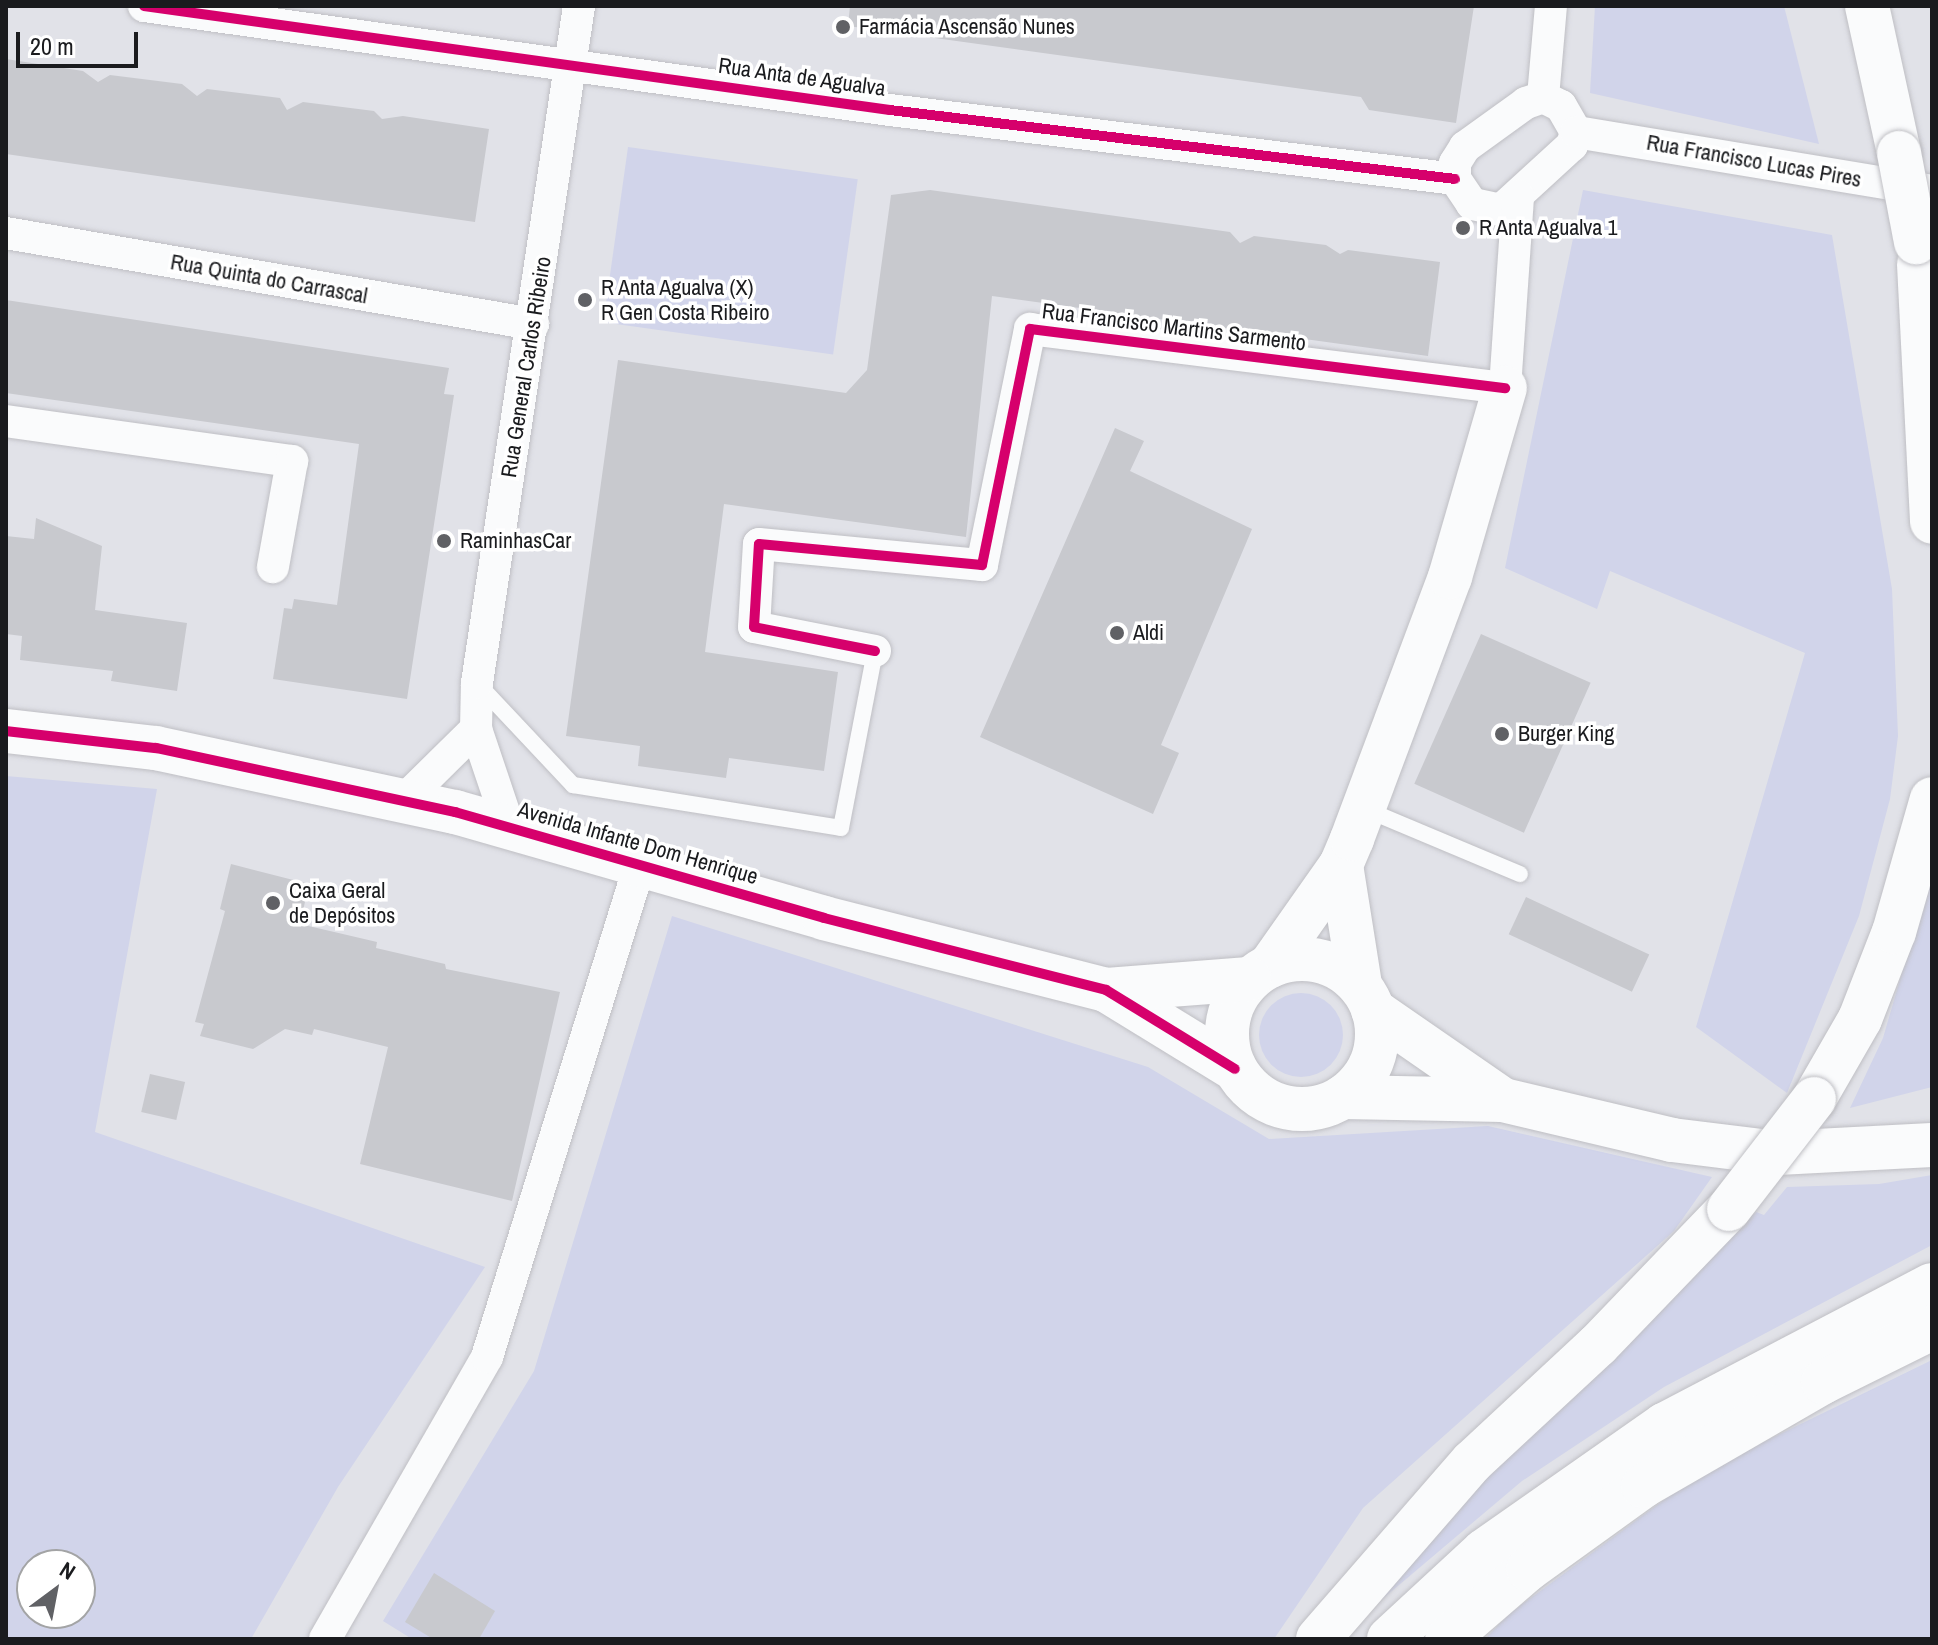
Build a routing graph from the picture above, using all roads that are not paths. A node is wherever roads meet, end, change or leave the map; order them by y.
1 (144, 6) edge
2 (579, 6) edge
3 (1551, 6) edge
4 (1867, 6) edge
5 (571, 63) junction
6 (1543, 97) junction
7 (1576, 132) junction
8 (1455, 179) junction
9 (1932, 191) edge
10 (1518, 195) junction
11 (6, 233) edge
12 (1918, 253) junction
13 (533, 324) junction
14 (1932, 326) edge
15 (1505, 388) junction
16 (6, 421) edge
17 (1932, 522) edge
18 (273, 567) dead end
19 (875, 651) joint
20 (477, 683) junction
21 (476, 729) junction
22 (6, 731) edge
23 (1932, 799) edge
24 (403, 801) junction
25 (1364, 809) junction
26 (509, 827) junction
27 (640, 864) junction
28 (1341, 865) junction
29 (1520, 874) dead end
30 (1260, 973) junction
31 (1106, 990) junction
32 (1366, 998) junction
33 (1235, 1069) junction
34 (1343, 1097) junction
35 (1503, 1100) junction
36 (1932, 1145) edge
37 (1932, 1285) edge
38 (1932, 1328) edge
39 (325, 1639) edge
40 (1318, 1639) edge
41 (1389, 1639) edge
42 (1447, 1639) edge

1 - 5 street, Rua Anta de Agualva
2 - 5 street, Rua General Carlos Ribeiro
3 - 6 street
4 - 12 main road, bridge
5 - 8 street, Rua Anta de Agualva
5 - 13 street, Rua General Carlos Ribeiro
6 - 7 street
6 - 8 street
7 - 9 street, Rua Francisco Lucas Pires
7 - 10 street
8 - 10 street
10 - 15 street
11 - 13 street, Rua Quinta do Carrascal
12 - 14 main road
12 - 17 main road
13 - 20 street, Rua General Carlos Ribeiro
15 - 19 street, Rua Francisco Martins Sarmento
15 - 25 main road
16 - 18 street
19 - 20 lane
20 - 21 street, Rua General Carlos Ribeiro
21 - 24 street
21 - 26 street, Rua General Carlos Ribeiro
22 - 24 main road, Avenida Infante Dom Henrique
23 - 40 main road, bridge
24 - 26 main road, Avenida Infante Dom Henrique
25 - 28 main road
25 - 29 lane
26 - 27 main road, Avenida Infante Dom Henrique
27 - 31 main road, Avenida Infante Dom Henrique
27 - 39 street
28 - 30 main road
28 - 32 main road
30 - 31 main road, Avenida Infante Dom Henrique
30 - 32 main road
30 - 33 main road
31 - 33 main road, Avenida Infante Dom Henrique
32 - 34 main road
32 - 35 main road
33 - 34 main road
34 - 35 main road
35 - 36 main road
37 - 41 main road
38 - 42 main road

